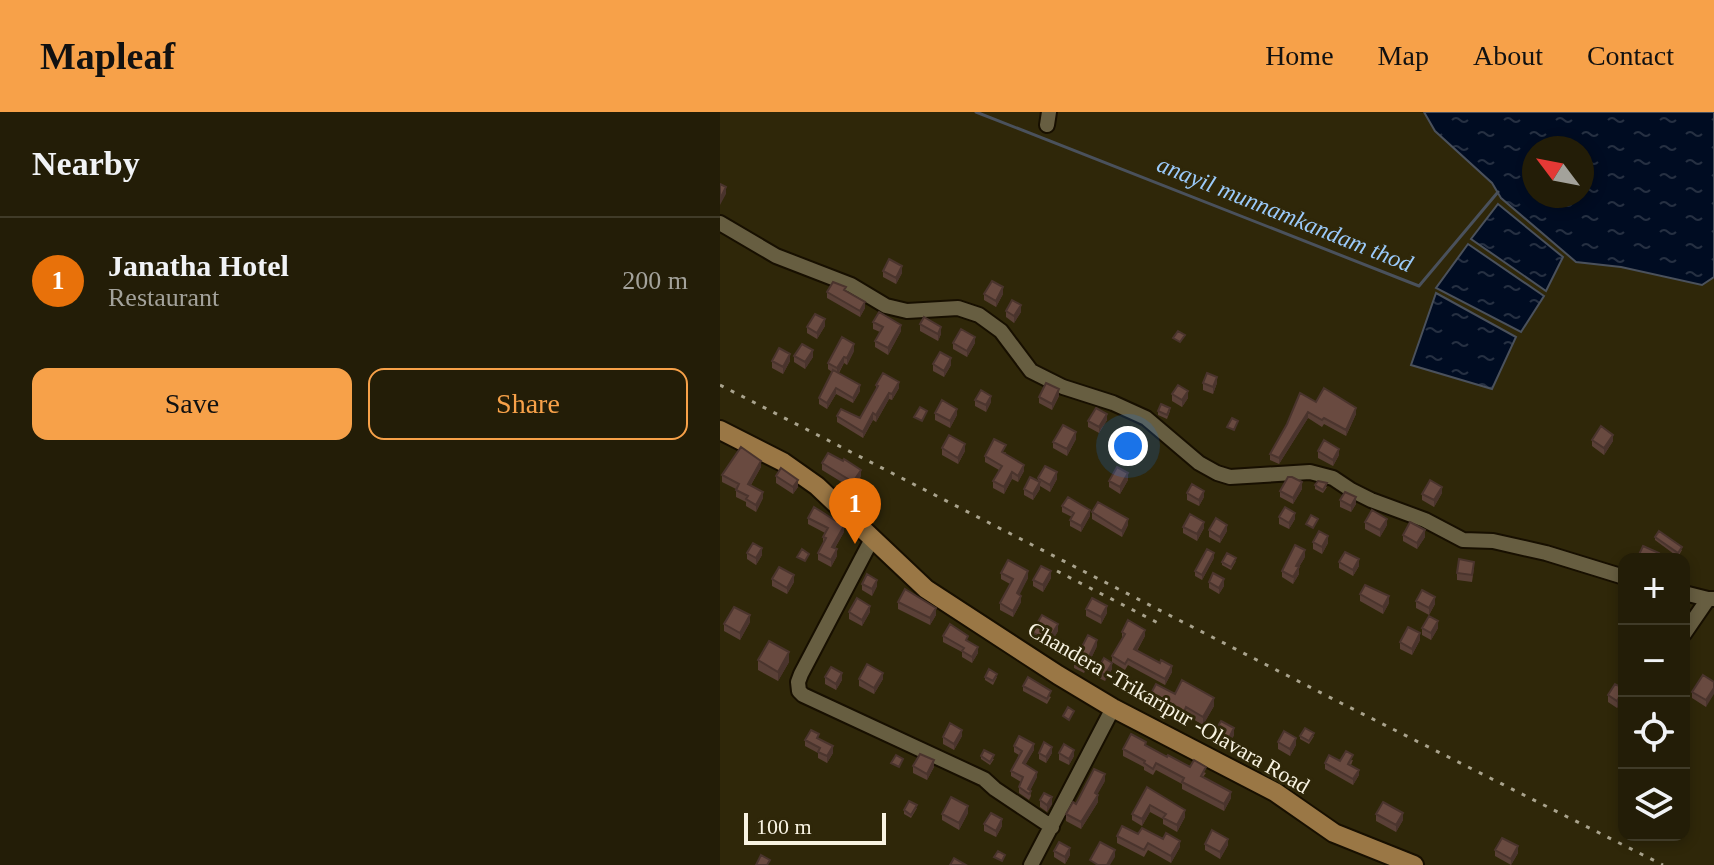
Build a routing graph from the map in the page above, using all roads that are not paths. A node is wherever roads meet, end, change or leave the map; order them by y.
1 (720, 223) edge
2 (720, 430) edge
3 (872, 539) junction
4 (1618, 575) edge
5 (1690, 594) edge
6 (1711, 599) edge
7 (1690, 626) edge
8 (1113, 708) junction
9 (1052, 827) junction
10 (1406, 864) edge
11 (1031, 865) edge

1 - 4 street
2 - 3 main road, Chandera -Trikaripur -Olavara Road
3 - 8 main road, Chandera -Trikaripur -Olavara Road
3 - 9 street
5 - 6 street
6 - 7 street
8 - 9 street
8 - 10 main road, Chandera -Trikaripur -Olavara Road
9 - 11 street

